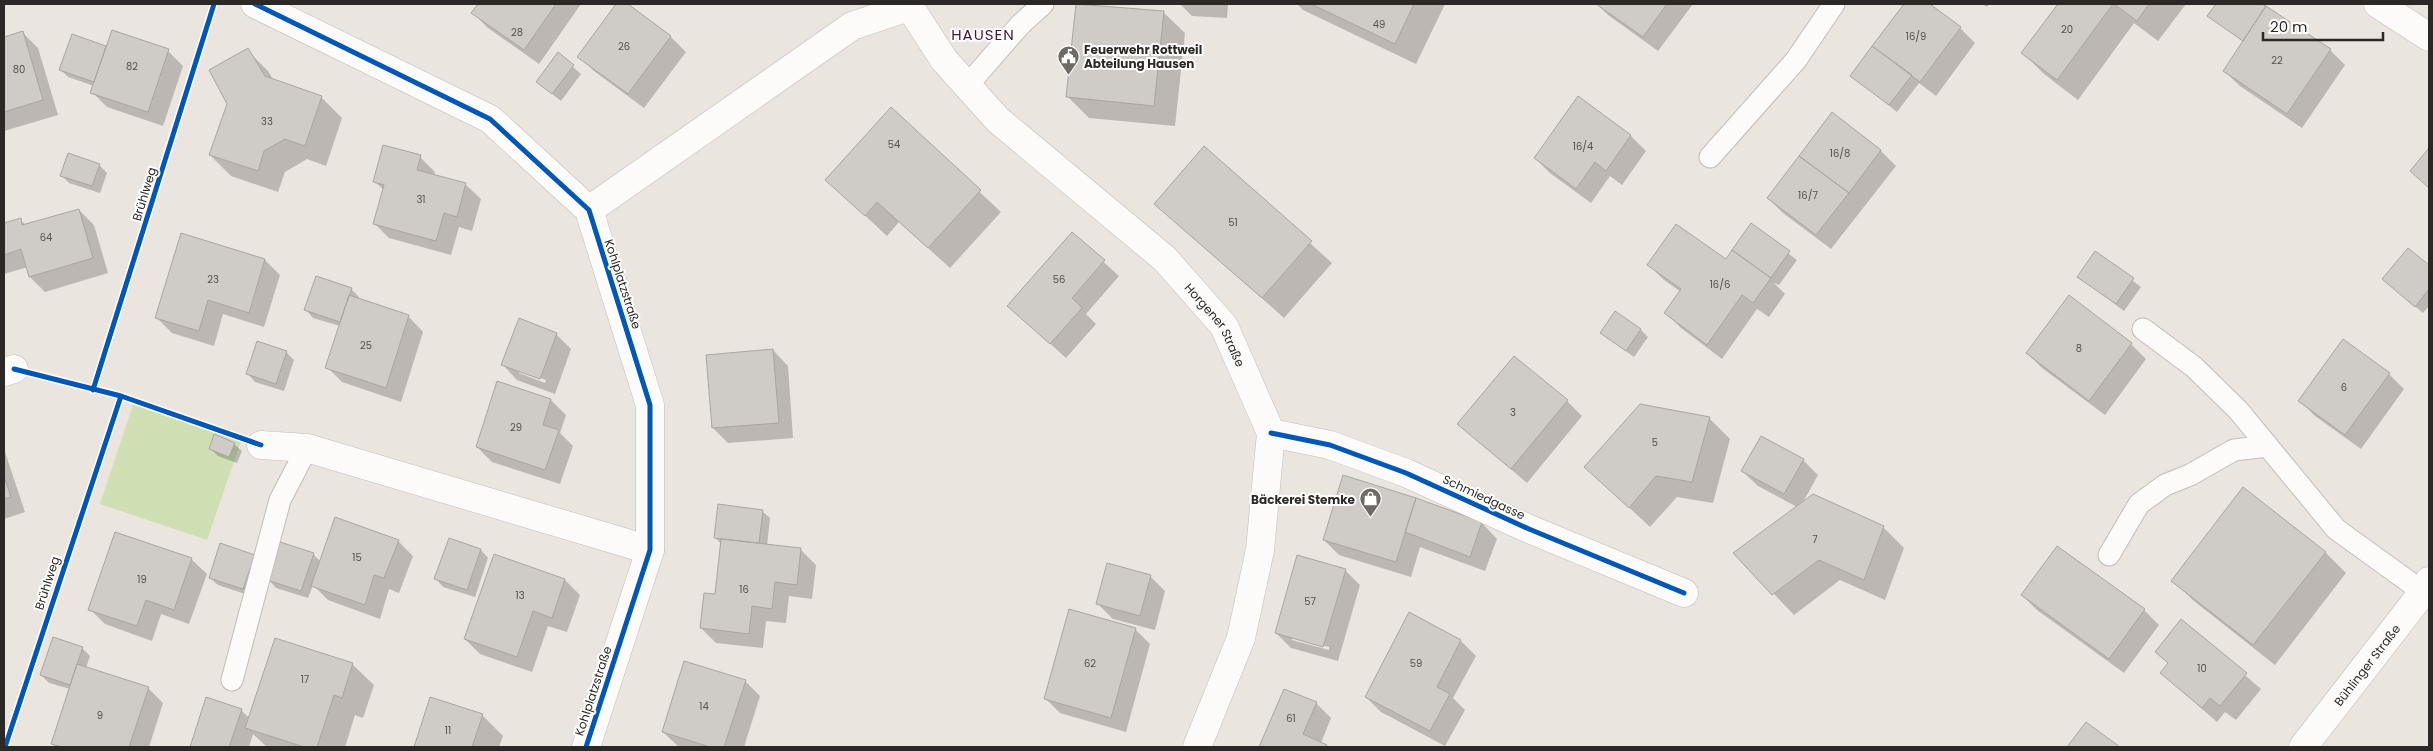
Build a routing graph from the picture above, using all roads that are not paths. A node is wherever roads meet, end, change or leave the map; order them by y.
1 (255, 4) edge
2 (1043, 4) edge
3 (1834, 4) edge
4 (2378, 4) edge
5 (908, 5) edge
6 (2429, 37) edge
7 (966, 86) junction
8 (1710, 157) dead end
9 (589, 210) junction
10 (2143, 329) dead end
11 (1271, 432) junction
12 (261, 445) dead end
13 (2268, 446) junction
14 (308, 448) junction
15 (650, 550) junction
16 (2109, 555) dead end
17 (2426, 587) edge
18 (1684, 593) dead end
19 (232, 680) dead end
20 (586, 747) edge
21 (1197, 747) edge
22 (2303, 747) edge

1 - 9 street
2 - 7 lane
3 - 8 lane
4 - 6 street
5 - 7 street, Horgener Straße
5 - 9 street
7 - 11 street, Horgener Straße
9 - 15 street, Kohlplatzstraße
10 - 13 lane
11 - 18 street, Schmiedgasse
11 - 21 street, Horgener Straße
12 - 14 street
13 - 16 lane
13 - 17 lane
14 - 15 street
14 - 19 lane
15 - 20 street, Kohlplatzstraße
17 - 22 street, Bühlinger Straße

